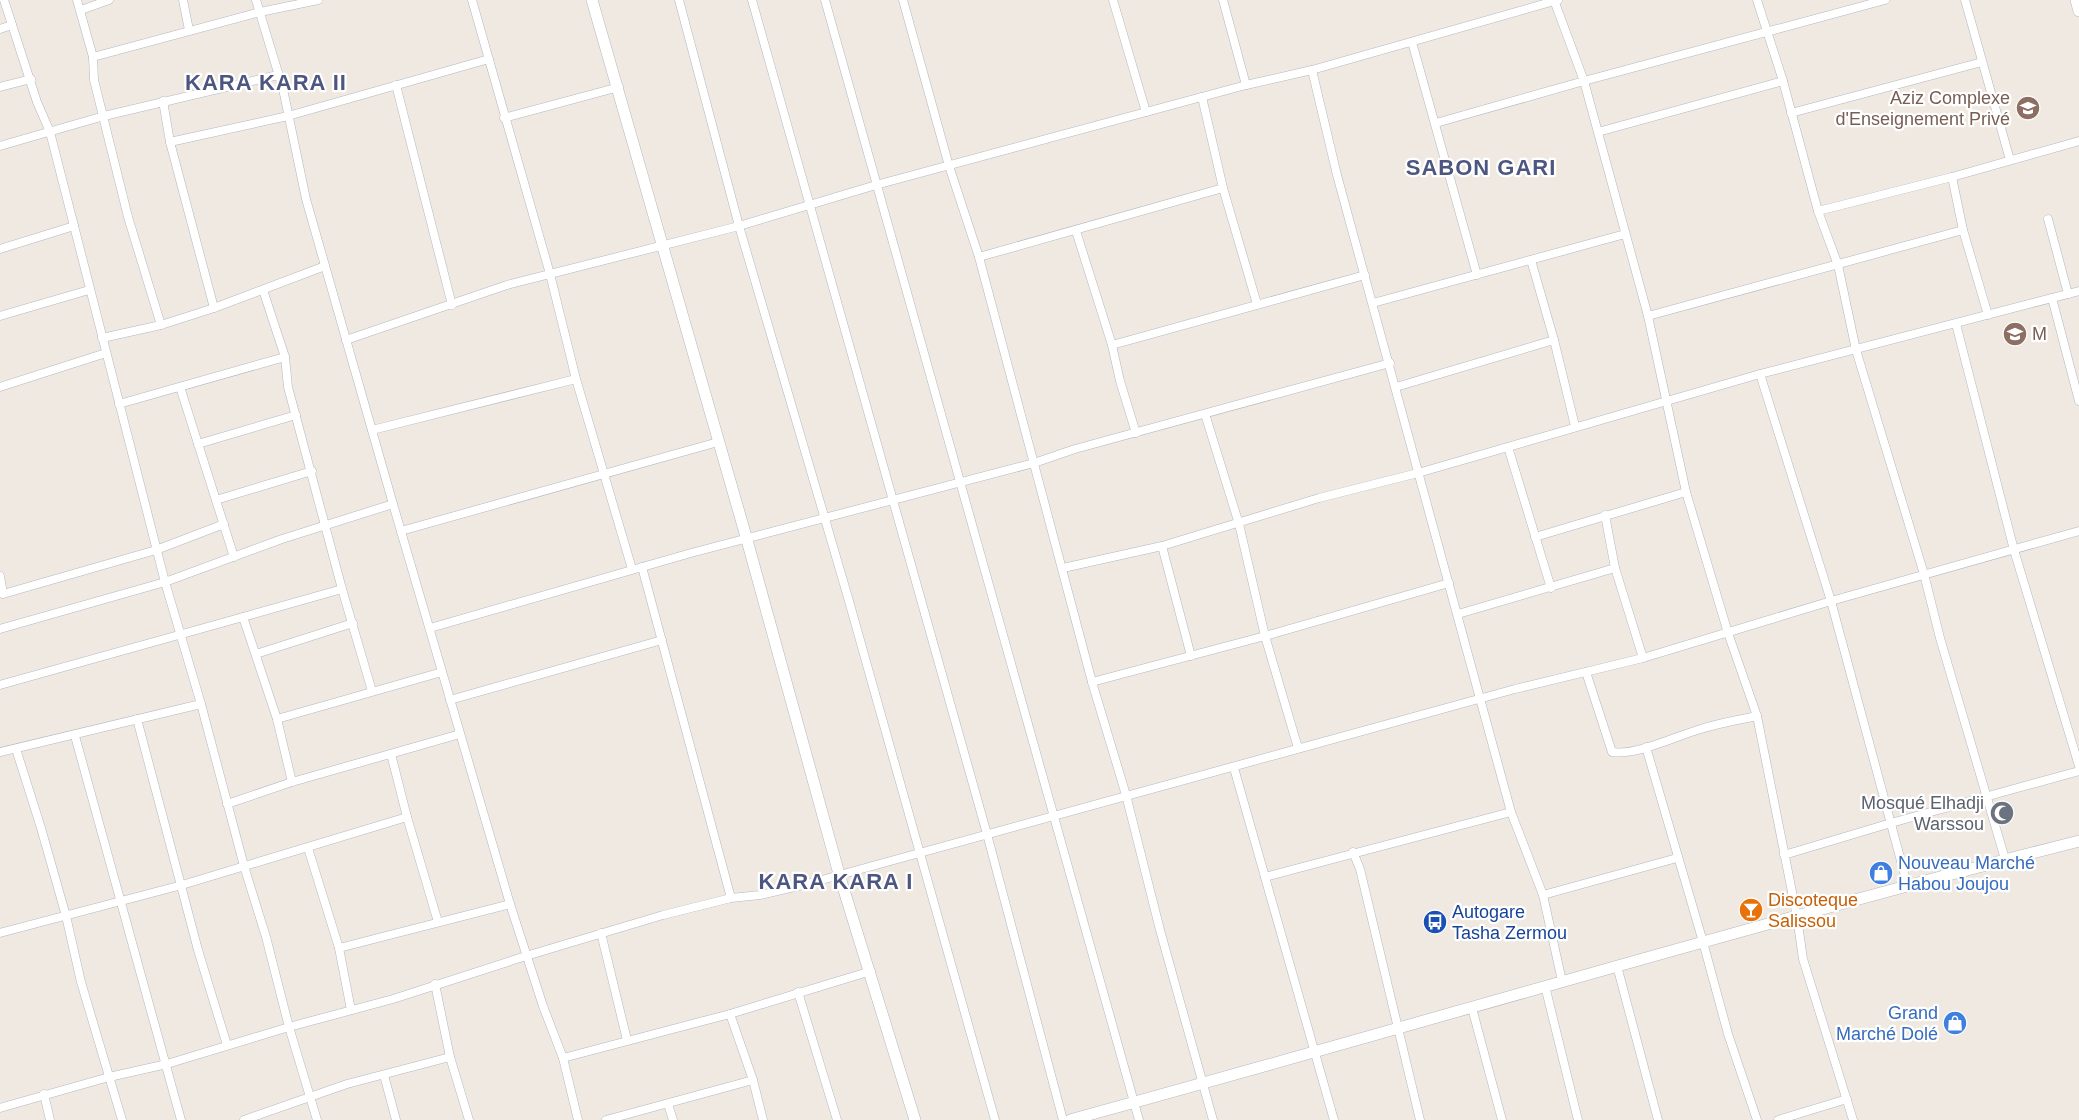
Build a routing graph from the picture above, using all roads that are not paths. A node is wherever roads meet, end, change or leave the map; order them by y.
1 (4, 0) edge
2 (77, 0) edge
3 (109, 0) edge
4 (183, 0) edge
5 (256, 0) edge
6 (318, 0) edge
7 (472, 0) edge
8 (592, 0) edge
9 (679, 0) edge
10 (752, 0) edge
11 (825, 0) edge
12 (902, 0) edge
13 (1113, 0) edge
14 (1222, 0) edge
15 (1556, 0) edge
16 (1757, 0) edge
17 (1885, 0) edge
18 (1965, 0) edge
19 (2076, 0) edge
20 (81, 10) junction
21 (2079, 11) edge
22 (260, 12) junction
23 (12, 25) junction
24 (0, 29) edge
25 (189, 30) junction
26 (1767, 32) junction
27 (1412, 42) junction
28 (93, 57) junction
29 (488, 59) junction
30 (1982, 62) junction
31 (1312, 70) junction
32 (278, 75) junction
33 (31, 79) junction
34 (1584, 80) junction
35 (1783, 81) junction
36 (396, 85) junction
37 (1246, 85) junction
38 (0, 87) edge
39 (619, 87) junction
40 (1202, 97) junction
41 (162, 102) junction
42 (1146, 112) junction
43 (1791, 113) junction
44 (104, 116) junction
45 (288, 116) junction
46 (504, 118) junction
47 (1436, 123) junction
48 (50, 132) junction
49 (1598, 132) junction
50 (2079, 141) edge
51 (170, 142) junction
52 (0, 146) edge
53 (2010, 160) junction
54 (949, 166) junction
55 (1952, 177) junction
56 (876, 185) junction
57 (1223, 188) junction
58 (810, 203) junction
59 (1818, 211) junction
60 (2048, 219) dead end
61 (74, 226) junction
62 (739, 226) junction
63 (1963, 230) junction
64 (1076, 231) junction
65 (1625, 234) junction
66 (664, 244) junction
67 (0, 249) edge
68 (979, 257) junction
69 (1531, 260) junction
70 (1838, 264) junction
71 (325, 266) junction
72 (550, 274) junction
73 (1364, 275) junction
74 (1478, 275) junction
75 (89, 290) junction
76 (263, 290) junction
77 (2079, 291) edge
78 (2068, 294) junction
79 (2052, 298) junction
80 (1373, 303) junction
81 (1257, 304) junction
82 (452, 305) junction
83 (214, 308) junction
84 (1988, 315) junction
85 (0, 316) edge
86 (1648, 316) junction
87 (1956, 324) junction
88 (161, 325) junction
89 (102, 338) junction
90 (346, 340) junction
91 (1554, 340) junction
92 (1112, 345) junction
93 (1856, 350) junction
94 (106, 353) junction
95 (285, 357) junction
96 (1390, 363) junction
97 (1760, 374) junction
98 (576, 380) junction
99 (0, 386) edge
100 (180, 387) junction
101 (1396, 387) junction
102 (2079, 401) edge
103 (1666, 402) junction
104 (119, 404) junction
105 (1205, 414) junction
106 (296, 415) junction
107 (1574, 426) junction
108 (372, 430) junction
109 (1136, 433) junction
110 (718, 442) junction
111 (198, 444) junction
112 (1508, 447) junction
113 (1034, 463) junction
114 (312, 471) junction
115 (603, 473) junction
116 (1418, 473) junction
117 (961, 481) junction
118 (1686, 492) junction
119 (216, 500) junction
120 (893, 500) junction
121 (393, 504) junction
122 (1605, 515) junction
123 (826, 519) junction
124 (224, 524) junction
125 (1240, 524) junction
126 (326, 526) junction
127 (401, 531) junction
128 (2079, 531) edge
129 (1535, 537) junction
130 (747, 540) junction
131 (1162, 546) junction
132 (156, 550) junction
133 (2014, 550) junction
134 (234, 558) junction
135 (642, 567) junction
136 (1063, 568) junction
137 (1615, 568) junction
138 (632, 569) junction
139 (1924, 574) junction
140 (0, 576) edge
141 (165, 582) junction
142 (1449, 583) junction
143 (1550, 588) junction
144 (342, 589) junction
145 (1831, 601) junction
146 (1458, 614) junction
147 (243, 617) junction
148 (353, 623) junction
149 (430, 628) junction
150 (0, 629) edge
151 (1728, 633) junction
152 (180, 634) junction
153 (1265, 636) junction
154 (662, 640) junction
155 (256, 654) junction
156 (1191, 656) junction
157 (1643, 658) junction
158 (442, 672) junction
159 (1586, 672) junction
160 (1092, 682) junction
161 (0, 684) edge
162 (372, 691) junction
163 (1480, 699) junction
164 (450, 700) junction
165 (201, 704) junction
166 (1757, 716) junction
167 (137, 719) junction
168 (277, 719) junction
169 (460, 734) junction
170 (75, 736) junction
171 (1646, 747) junction
172 (1298, 748) junction
173 (16, 749) junction
174 (0, 752) edge
175 (391, 754) junction
176 (2079, 766) edge
177 (1234, 768) junction
178 (2079, 771) edge
179 (292, 782) junction
180 (1126, 795) junction
181 (1987, 798) junction
182 (227, 804) junction
183 (1512, 812) junction
184 (1054, 816) junction
185 (407, 817) junction
186 (1891, 823) junction
187 (987, 834) junction
188 (2079, 841) edge
189 (308, 848) junction
190 (1353, 852) junction
191 (918, 853) junction
192 (1784, 856) junction
193 (1677, 858) junction
194 (2004, 859) junction
195 (244, 866) junction
196 (839, 874) junction
197 (1265, 877) junction
198 (182, 885) junction
199 (1908, 886) junction
200 (1543, 895) junction
201 (731, 898) junction
202 (121, 902) junction
203 (510, 904) junction
204 (66, 916) junction
205 (1797, 917) junction
206 (438, 922) junction
207 (0, 933) edge
208 (601, 933) junction
209 (1704, 942) junction
210 (339, 948) junction
211 (526, 956) junction
212 (1617, 966) junction
213 (871, 971) junction
214 (1562, 981) junction
215 (435, 984) junction
216 (1545, 986) junction
217 (798, 992) junction
218 (1472, 1008) junction
219 (351, 1010) junction
220 (730, 1014) junction
221 (289, 1027) junction
222 (1397, 1028) junction
223 (627, 1040) junction
224 (227, 1045) junction
225 (1314, 1053) junction
226 (450, 1057) junction
227 (563, 1058) junction
228 (167, 1064) junction
229 (384, 1075) junction
230 (109, 1077) junction
231 (753, 1080) junction
232 (1203, 1084) junction
233 (44, 1094) junction
234 (312, 1098) junction
235 (1847, 1099) junction
236 (1134, 1103) junction
237 (668, 1104) junction
238 (0, 1108) edge
239 (50, 1120) edge
240 (122, 1120) edge
241 (181, 1120) edge
242 (244, 1120) edge
243 (317, 1120) edge
244 (396, 1120) edge
245 (469, 1120) edge
246 (578, 1120) edge
247 (606, 1120) edge
248 (673, 1120) edge
249 (763, 1120) edge
250 (837, 1120) edge
251 (915, 1120) edge
252 (995, 1120) edge
253 (1062, 1120) edge
254 (1070, 1120) edge
255 (1139, 1120) edge
256 (1213, 1120) edge
257 (1334, 1120) edge
258 (1420, 1120) edge
259 (1502, 1120) edge
260 (1578, 1120) edge
261 (1658, 1120) edge
262 (1757, 1120) edge
263 (1778, 1120) edge
264 (1853, 1120) edge

1 - 23 street
2 - 20 street
3 - 20 street
4 - 25 street
5 - 22 street
6 - 22 street
7 - 29 street
8 - 39 street
9 - 62 street
10 - 58 street
11 - 56 street
12 - 54 street
13 - 42 street
14 - 37 street
15 - 27 street
15 - 34 street
16 - 26 street
17 - 26 street
18 - 30 street
19 - 21 street
20 - 28 street
22 - 25 street
22 - 32 street
23 - 24 street
23 - 33 street
25 - 28 street
26 - 34 street
26 - 35 street
27 - 31 street
27 - 47 street
28 - 44 street
29 - 36 street
29 - 46 street
30 - 43 street
30 - 53 street
31 - 37 street
31 - 73 street
32 - 41 street
32 - 45 street
33 - 38 street
33 - 48 street
34 - 47 street
34 - 49 street
35 - 43 street
35 - 49 street
36 - 45 street
36 - 82 street
37 - 40 street
39 - 46 street
39 - 66 street
40 - 42 street
40 - 57 street
41 - 44 street
41 - 51 street
42 - 54 street
43 - 59 street
44 - 48 street
44 - 88 street
45 - 51 street
45 - 71 street
46 - 72 street
47 - 74 street
48 - 52 street
48 - 61 street
49 - 65 street
50 - 53 street
51 - 83 street
53 - 55 street
54 - 56 street
54 - 68 street
55 - 59 street
55 - 63 street
56 - 58 street
56 - 117 street
57 - 64 street
57 - 81 street
58 - 62 street
58 - 120 street
59 - 70 street
60 - 78 street
61 - 67 street
61 - 75 street
62 - 66 street
62 - 123 street
63 - 70 street
63 - 84 street
64 - 68 street
64 - 92 street
65 - 69 street
65 - 86 street
66 - 72 street
66 - 110 street
68 - 113 street
69 - 74 street
69 - 91 street
70 - 86 street
70 - 93 street
71 - 76 street
71 - 90 street
72 - 82 street
72 - 98 street
73 - 80 street
73 - 81 street
74 - 80 street
75 - 85 street
75 - 89 street
76 - 83 street
76 - 95 street
77 - 78 street
78 - 79 street
79 - 84 street
79 - 102 street
80 - 96 street
81 - 92 street
82 - 90 street
83 - 88 street
84 - 87 street
86 - 103 street
87 - 93 street
87 - 133 street
88 - 89 street
89 - 94 street
90 - 108 street
91 - 101 street
91 - 107 street
92 - 109 street
93 - 97 street
93 - 139 street
94 - 99 street
94 - 104 street
95 - 100 street
95 - 106 street
96 - 101 street
96 - 105 street
97 - 103 street
97 - 145 street
98 - 108 street
98 - 115 street
100 - 104 street
100 - 111 street
101 - 116 street
103 - 107 street
103 - 118 street
104 - 132 street
105 - 109 street
105 - 125 street
106 - 111 street
106 - 114 street
107 - 112 street
108 - 121 street
109 - 113 street
110 - 115 street
110 - 130 street
111 - 119 street
112 - 116 street
112 - 129 street
113 - 117 street
113 - 136 street
114 - 119 street
114 - 126 street
115 - 127 street
115 - 138 street
116 - 125 street
116 - 142 street
117 - 120 street
117 - 184 street
118 - 122 street
118 - 151 street
119 - 124 street
120 - 123 street
120 - 187 street
121 - 126 street
121 - 127 street
122 - 129 street
122 - 137 street
123 - 130 street
123 - 191 street
124 - 132 street
124 - 134 street
125 - 131 street
125 - 153 street
126 - 134 street
126 - 144 street
127 - 149 street
128 - 133 street
129 - 143 street
130 - 135 street
130 - 196 street
131 - 136 street
131 - 156 street
132 - 140 street
132 - 141 street
133 - 139 street
133 - 176 street
134 - 141 street
135 - 138 street
135 - 154 street
136 - 160 street
137 - 143 street
137 - 157 street
138 - 149 street
139 - 145 street
139 - 181 street
141 - 150 street
141 - 152 street
142 - 146 street
142 - 153 street
143 - 146 street
144 - 147 street
144 - 148 street
145 - 151 street
145 - 186 street
146 - 163 street
147 - 152 street
147 - 155 street
148 - 155 street
148 - 162 street
149 - 158 street
151 - 157 street
151 - 166 street
152 - 161 street
152 - 165 street
153 - 156 street
153 - 172 street
154 - 164 street
154 - 201 street
155 - 168 street
156 - 160 street
157 - 159 street
158 - 162 street
158 - 164 street
159 - 163 street
159 - 171 street
160 - 180 street
162 - 168 street
163 - 172 street
163 - 183 street
164 - 169 street
165 - 167 street
165 - 182 street
166 - 171 street
166 - 192 street
167 - 170 street
167 - 198 street
168 - 179 street
169 - 175 street
169 - 203 street
170 - 173 street
170 - 202 street
171 - 193 street
172 - 177 street
173 - 174 street
173 - 204 street
175 - 179 street
175 - 185 street
177 - 180 street
177 - 197 street
178 - 181 street
179 - 182 street
180 - 184 street
180 - 232 street
181 - 186 street
181 - 194 street
182 - 195 street
183 - 190 street
183 - 200 street
184 - 187 street
184 - 236 street
185 - 189 street
185 - 206 street
186 - 192 street
186 - 199 street
187 - 191 street
187 - 253 street
188 - 194 street
189 - 195 street
189 - 210 street
190 - 197 street
190 - 222 street
191 - 196 street
191 - 252 street
192 - 205 street
193 - 200 street
193 - 209 street
194 - 199 street
195 - 198 street
195 - 221 street
196 - 201 street
196 - 213 street
197 - 225 street
198 - 202 street
198 - 224 street
199 - 205 street
200 - 214 street
201 - 208 street
202 - 204 street
202 - 228 street
203 - 206 street
203 - 211 street
204 - 207 street
204 - 230 street
205 - 209 street
205 - 235 street
206 - 210 street
208 - 211 street
208 - 223 street
209 - 212 street
209 - 262 street
210 - 219 street
211 - 215 street
211 - 227 street
212 - 214 street
212 - 261 street
213 - 217 street
213 - 251 street
214 - 216 street
215 - 219 street
215 - 226 street
216 - 218 street
216 - 260 street
217 - 220 street
217 - 250 street
218 - 222 street
218 - 259 street
219 - 221 street
220 - 223 street
220 - 231 street
221 - 224 street
221 - 234 street
222 - 225 street
222 - 258 street
223 - 227 street
224 - 228 street
225 - 232 street
225 - 257 street
226 - 229 street
226 - 245 street
227 - 246 street
228 - 230 street
228 - 241 street
229 - 234 street
229 - 244 street
230 - 233 street
230 - 240 street
231 - 237 street
231 - 249 street
232 - 236 street
232 - 256 street
233 - 238 street
233 - 239 street
234 - 242 street
234 - 243 street
235 - 263 street
235 - 264 street
236 - 254 street
236 - 255 street
237 - 247 street
237 - 248 street

